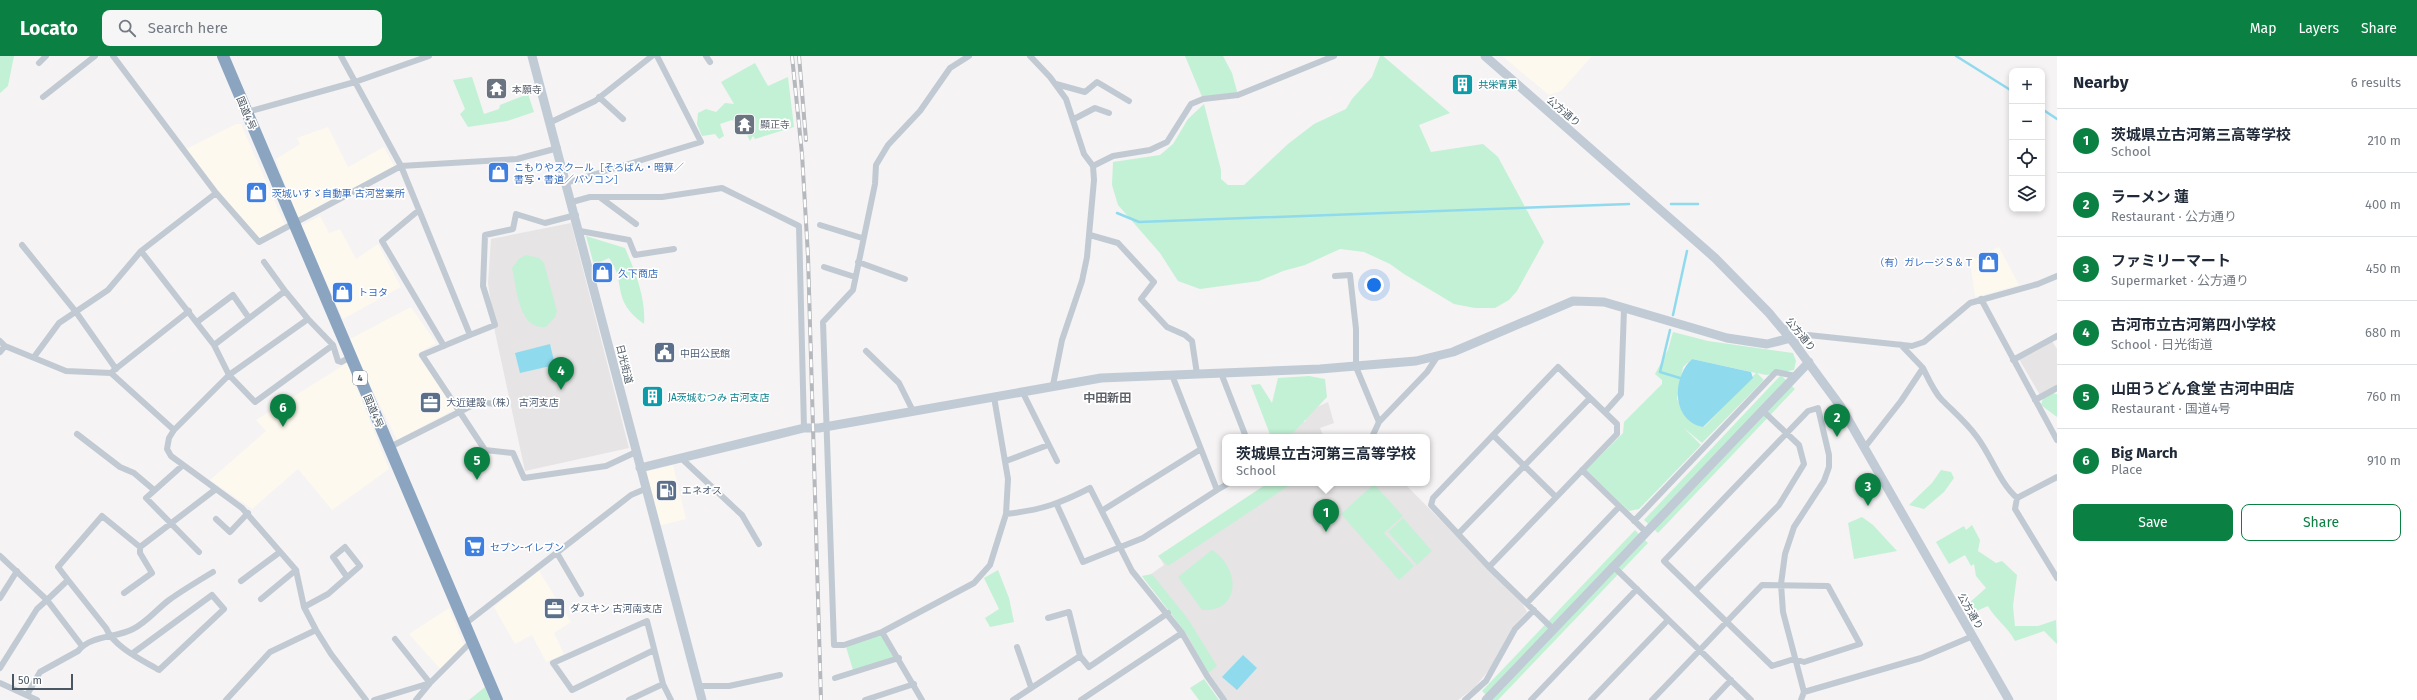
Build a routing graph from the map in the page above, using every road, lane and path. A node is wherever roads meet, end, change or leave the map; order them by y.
1 (46, 56) edge
2 (95, 56) edge
3 (113, 56) edge
4 (223, 56) edge
5 (341, 56) edge
6 (429, 56) edge
7 (532, 56) edge
8 (652, 56) edge
9 (657, 56) edge
10 (706, 56) edge
11 (969, 56) edge
12 (1030, 56) edge
13 (1334, 56) edge
14 (1485, 56) edge
15 (710, 62) dead end
16 (39, 63) dead end
17 (355, 82) junction
18 (1056, 84) junction
19 (43, 97) dead end
20 (600, 97) junction
21 (1129, 101) dead end
22 (247, 112) junction
23 (1109, 113) dead end
24 (622, 119) dead end
25 (1074, 119) junction
26 (550, 122) junction
27 (558, 148) junction
28 (401, 166) junction
29 (1092, 166) junction
30 (566, 183) junction
31 (216, 193) junction
32 (601, 198) junction
33 (572, 202) junction
34 (418, 210) junction
35 (576, 215) junction
36 (294, 223) junction
37 (636, 224) dead end
38 (820, 225) dead end
39 (580, 231) junction
40 (1090, 235) junction
41 (862, 238) junction
42 (22, 245) dead end
43 (674, 249) dead end
44 (141, 251) junction
45 (264, 262) dead end
46 (858, 262) junction
47 (824, 267) dead end
48 (1335, 276) dead end
49 (2057, 276) edge
50 (855, 277) junction
51 (904, 279) dead end
52 (285, 291) junction
53 (1981, 299) junction
54 (1624, 309) junction
55 (189, 311) junction
56 (76, 312) junction
57 (249, 318) junction
58 (308, 319) junction
59 (197, 322) junction
60 (1794, 322) dead end
61 (1784, 330) junction
62 (470, 335) junction
63 (2057, 336) edge
64 (1792, 340) junction
65 (3, 343) edge
66 (214, 345) junction
67 (334, 345) junction
68 (444, 346) junction
69 (1901, 346) junction
70 (866, 351) dead end
71 (0, 352) edge
72 (34, 357) junction
73 (351, 357) junction
74 (1437, 357) junction
75 (2013, 360) junction
76 (1809, 362) junction
77 (1356, 367) junction
78 (1923, 368) junction
79 (114, 371) junction
80 (1221, 373) junction
81 (1197, 374) junction
82 (229, 375) junction
83 (1172, 375) junction
84 (1795, 376) junction
85 (1054, 385) junction
86 (2057, 388) edge
87 (1022, 391) junction
88 (994, 397) junction
89 (1590, 398) junction
90 (2035, 400) junction
91 (495, 404) dead end
92 (913, 410) junction
93 (1762, 410) junction
94 (459, 411) junction
95 (1605, 412) junction
96 (1380, 422) junction
97 (827, 427) junction
98 (804, 428) junction
99 (174, 430) junction
100 (77, 434) dead end
101 (1245, 434) edge
102 (1374, 434) edge
103 (1786, 434) junction
104 (1493, 435) junction
105 (2057, 440) edge
106 (1048, 445) junction
107 (390, 447) junction
108 (1865, 447) junction
109 (1201, 449) junction
110 (636, 452) junction
111 (681, 458) junction
112 (1006, 461) junction
113 (1057, 461) dead end
114 (183, 465) junction
115 (1525, 465) junction
116 (640, 468) junction
117 (1582, 470) junction
118 (2057, 477) edge
119 (1224, 486) edge
120 (646, 488) junction
121 (216, 489) junction
122 (154, 490) junction
123 (1218, 490) junction
124 (1556, 497) junction
125 (2017, 498) junction
126 (1057, 505) junction
127 (1619, 507) junction
128 (1103, 510) junction
129 (248, 513) junction
130 (1006, 514) junction
131 (216, 519) dead end
132 (1634, 521) junction
133 (170, 525) junction
134 (1647, 533) junction
135 (1458, 534) junction
136 (759, 544) dead end
137 (140, 547) junction
138 (1120, 547) junction
139 (198, 552) dead end
140 (280, 552) junction
141 (556, 553) junction
142 (0, 556) edge
143 (1489, 567) junction
144 (1614, 567) junction
145 (296, 570) junction
146 (17, 571) junction
147 (213, 572) dead end
148 (347, 578) junction
149 (2057, 578) edge
150 (68, 580) junction
151 (241, 582) dead end
152 (1780, 584) junction
153 (1637, 590) junction
154 (1695, 591) junction
155 (124, 593) dead end
156 (581, 594) dead end
157 (0, 598) edge
158 (261, 599) dead end
159 (47, 600) junction
160 (1527, 603) junction
161 (304, 607) junction
162 (1534, 610) junction
163 (1168, 614) junction
164 (1048, 618) dead end
165 (1668, 620) junction
166 (1727, 621) junction
167 (465, 624) junction
168 (1553, 629) junction
169 (316, 630) junction
170 (882, 632) junction
171 (1182, 633) junction
172 (109, 635) junction
173 (1973, 636) junction
174 (395, 639) dead end
175 (472, 642) junction
176 (82, 646) junction
177 (1017, 647) dead end
178 (654, 650) junction
179 (1700, 650) junction
180 (133, 654) junction
181 (1080, 656) junction
182 (899, 658) junction
183 (1794, 659) junction
184 (0, 668) edge
185 (780, 675) dead end
186 (835, 678) dead end
187 (1731, 680) junction
188 (0, 683) edge
189 (430, 683) junction
190 (663, 684) junction
191 (914, 684) junction
192 (698, 686) junction
193 (1031, 687) junction
194 (1804, 692) junction
195 (27, 695) junction
196 (37, 700) edge
197 (226, 700) edge
198 (366, 700) edge
199 (374, 700) edge
200 (416, 700) edge
201 (497, 700) edge
202 (629, 700) edge
203 (671, 700) edge
204 (700, 700) edge
205 (865, 700) edge
206 (922, 700) edge
207 (1013, 700) edge
208 (1081, 700) edge
209 (1224, 700) edge
210 (1465, 700) edge
211 (1486, 700) edge
212 (1531, 700) edge
213 (1591, 700) edge
214 (1652, 700) edge
215 (1712, 700) edge
216 (1752, 700) edge
217 (1801, 700) edge
218 (2009, 700) edge

1 - 16 street
2 - 19 street
3 - 31 street
4 - 22 highway, 国道4号 / 4
5 - 17 street
6 - 17 street
7 - 26 street, 日光街道
8 - 20 street
9 - 30 street
10 - 15 street
11 - 41 street
12 - 18 street
13 - 29 street
14 - 61 street, 公方通り
17 - 22 street
17 - 28 street
18 - 21 street
18 - 25 street
20 - 24 street
20 - 26 street
22 - 36 highway, 国道4号 / 4
23 - 25 street
25 - 29 street
26 - 27 street, 日光街道
27 - 28 street
27 - 30 street, 日光街道
28 - 34 street
28 - 36 street
29 - 40 street
30 - 33 street, 日光街道
31 - 36 street
31 - 44 street
32 - 33 street
32 - 37 street
32 - 98 street
33 - 35 street, 日光街道
34 - 62 street
34 - 68 street
35 - 39 street, 日光街道
35 - 62 street
36 - 73 highway, 国道4号 / 4
38 - 41 street
39 - 43 street
39 - 110 street, 日光街道
40 - 81 street
40 - 85 street
41 - 46 street
42 - 56 street
44 - 55 street
44 - 56 street
45 - 52 street
46 - 50 street
46 - 51 street
47 - 50 street
48 - 77 street
49 - 53 street
50 - 97 street
52 - 57 street
52 - 58 street
53 - 69 street
53 - 75 street
54 - 64 street
54 - 74 street
54 - 95 street
55 - 59 street
55 - 79 street
56 - 72 street
56 - 79 street
57 - 59 street
57 - 66 street
58 - 67 street
58 - 82 street
59 - 66 street
60 - 61 street
61 - 64 street, 公方通り
62 - 68 street
63 - 75 street
64 - 69 street
64 - 76 street, 公方通り
65 - 71 street
65 - 72 street
66 - 82 street
67 - 73 street
67 - 82 street
68 - 94 street
69 - 78 street
70 - 92 street
72 - 79 street
73 - 107 highway, 国道4号 / 4
74 - 77 street
74 - 96 street
75 - 90 street
76 - 84 street
76 - 108 street, 公方通り
77 - 80 street
77 - 96 street
78 - 108 street
78 - 125 street
79 - 99 street
80 - 81 street
80 - 101 street
81 - 83 street
82 - 99 street
83 - 85 street
83 - 109 street
84 - 93 street
84 - 132 street
85 - 87 street
86 - 90 street
87 - 88 street
87 - 106 street
88 - 92 street
88 - 112 street
89 - 95 street
89 - 104 street
89 - 115 street
90 - 105 street
91 - 94 street
92 - 97 street
93 - 103 street
93 - 134 street
94 - 107 street
94 - 110 street
95 - 117 street
96 - 102 street
97 - 98 street
97 - 170 street
98 - 111 street
99 - 114 street
100 - 122 street
103 - 152 street
103 - 154 street
103 - 154 street
104 - 115 street
104 - 135 street
106 - 112 street
106 - 113 street
107 - 167 highway, 国道4号 / 4
108 - 173 street, 公方通り
109 - 123 street
109 - 128 street
110 - 116 street, 日光街道
111 - 116 street
111 - 136 street
112 - 130 street
114 - 121 street
114 - 122 street
115 - 124 street
115 - 135 street
116 - 120 street, 日光街道
117 - 124 street
117 - 127 street
118 - 125 street
119 - 123 street
120 - 141 street
120 - 192 street, 日光街道
121 - 129 street
121 - 133 street
122 - 133 street
123 - 138 street
124 - 143 street
125 - 149 street
126 - 128 street
126 - 130 street
126 - 138 street
127 - 132 street
127 - 160 street
128 - 138 street
129 - 131 street
129 - 140 street
130 - 170 street
132 - 134 street
133 - 137 street
133 - 139 street
134 - 144 street
135 - 143 street
137 - 150 street
137 - 155 street
138 - 163 street
140 - 145 street
140 - 151 street
141 - 156 street
141 - 167 street
142 - 146 street
143 - 160 street
144 - 153 street
144 - 168 street
145 - 158 street
145 - 161 street
146 - 157 street
146 - 159 street
147 - 172 street
148 - 148 street
148 - 161 street
150 - 159 street
150 - 172 street
152 - 166 street
152 - 183 street
152 - 183 street
153 - 165 street
153 - 212 street
154 - 166 street
159 - 176 street
159 - 184 street
160 - 162 street
161 - 169 street
162 - 168 street
162 - 210 street
163 - 171 street
163 - 181 street
164 - 181 street
165 - 179 street
165 - 213 street
166 - 179 street
166 - 183 street
167 - 175 highway, 国道4号 / 4
168 - 211 street
169 - 197 street
169 - 198 street
170 - 182 street
171 - 208 street
171 - 209 street
172 - 176 street
172 - 180 street
173 - 194 street
173 - 218 street, 公方通り
174 - 189 street
175 - 189 street
175 - 201 highway, 国道4号 / 4
176 - 195 street
177 - 193 street
178 - 178 street
178 - 190 street
179 - 187 street
179 - 214 street
180 - 180 street
181 - 193 street
182 - 186 street
182 - 191 street
183 - 194 street
185 - 192 street
187 - 215 street
187 - 216 street
188 - 195 street
189 - 199 street
189 - 200 street
190 - 202 street
190 - 203 street
191 - 205 street
191 - 206 street
192 - 204 street, 日光街道
193 - 207 street
194 - 217 street
195 - 196 street

